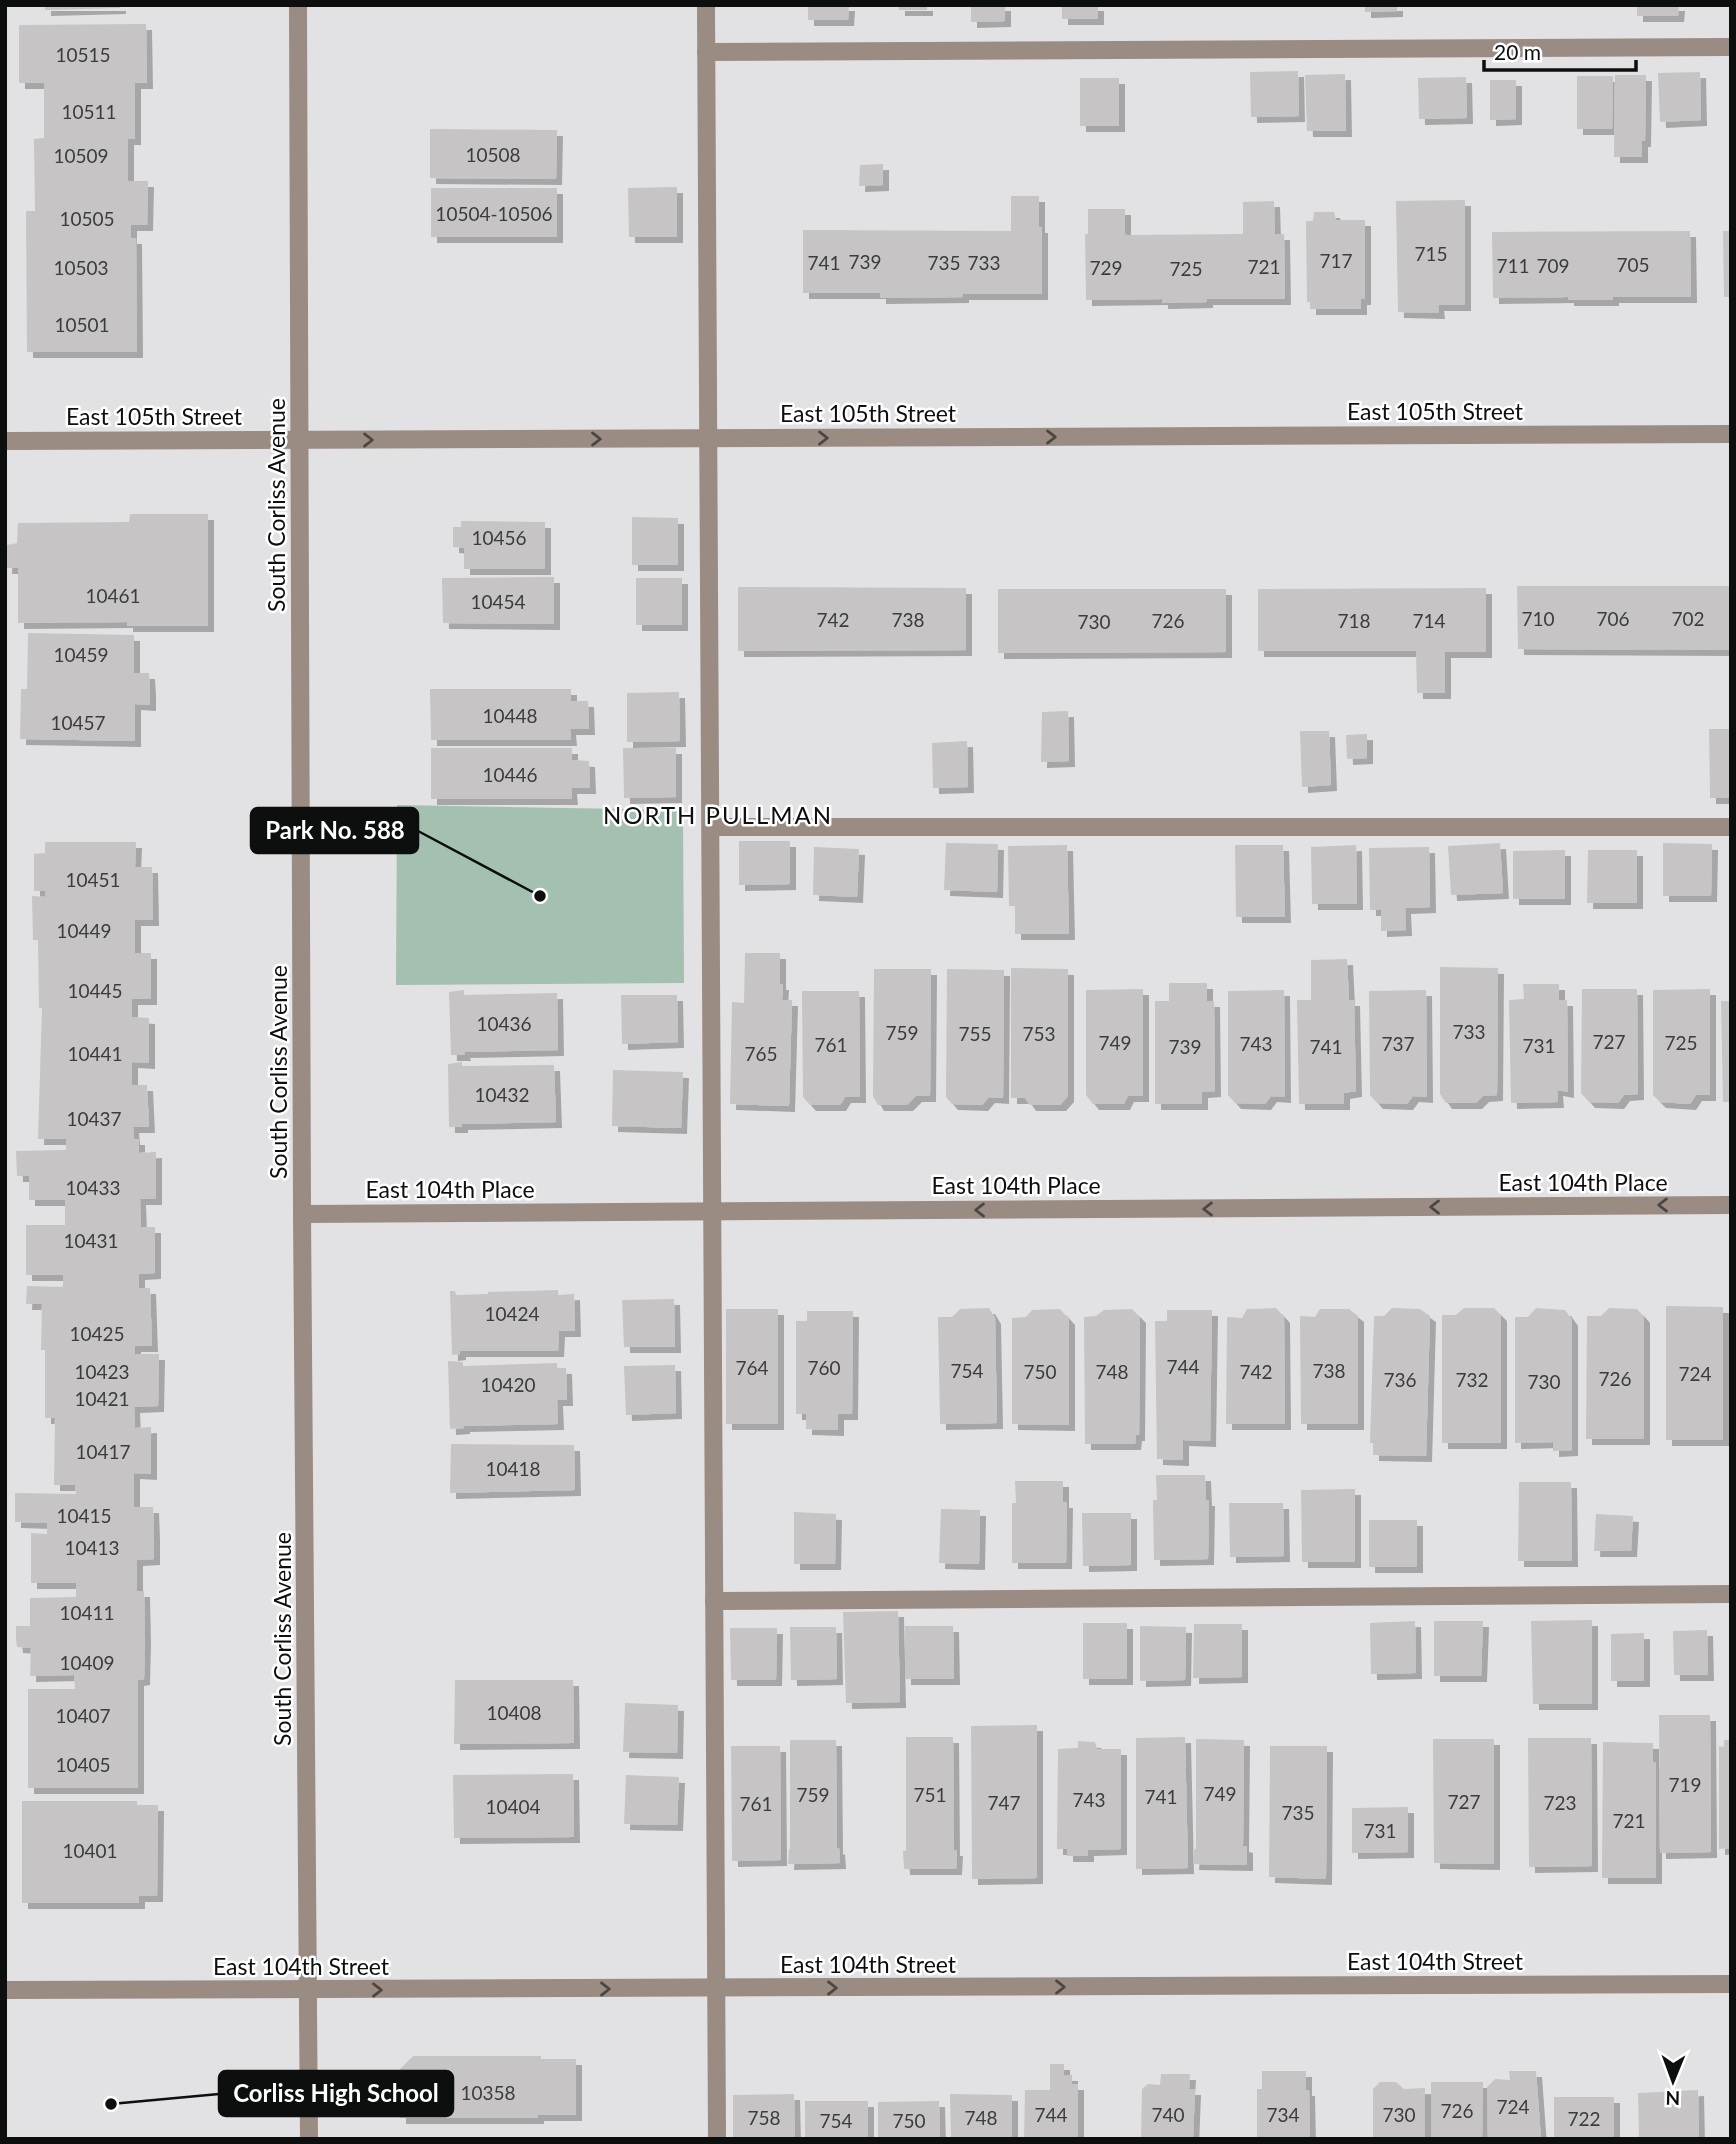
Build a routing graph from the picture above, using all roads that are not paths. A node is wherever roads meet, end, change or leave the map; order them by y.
1 (299, 5) edge
2 (706, 5) edge
3 (1731, 47) edge
4 (706, 52) junction
5 (1731, 434) edge
6 (709, 439) junction
7 (5, 440) edge
8 (300, 440) junction
9 (711, 827) junction
10 (1731, 827) edge
11 (1731, 1205) edge
12 (713, 1212) junction
13 (303, 1214) junction
14 (1731, 1594) edge
15 (714, 1601) junction
16 (1731, 1984) edge
17 (716, 1989) junction
18 (5, 1990) edge
19 (309, 1990) junction
20 (309, 2139) edge
21 (718, 2139) edge

1 - 8 street, South Corliss Avenue
2 - 4 street
3 - 4 street
4 - 6 street
6 -> 5 street, East 105th Street
8 -> 6 street, East 105th Street
6 - 9 street
7 - 8 street, East 105th Street
8 - 13 street, South Corliss Avenue
9 - 10 street
9 - 12 street
11 -> 12 street, East 104th Place
12 - 13 street, East 104th Place
12 - 15 street
13 - 19 street, South Corliss Avenue
14 - 15 street
15 - 17 street
17 -> 16 street, East 104th Street
19 -> 17 street, East 104th Street
17 - 21 street
18 - 19 street, East 104th Street
19 - 20 street, South Corliss Avenue

